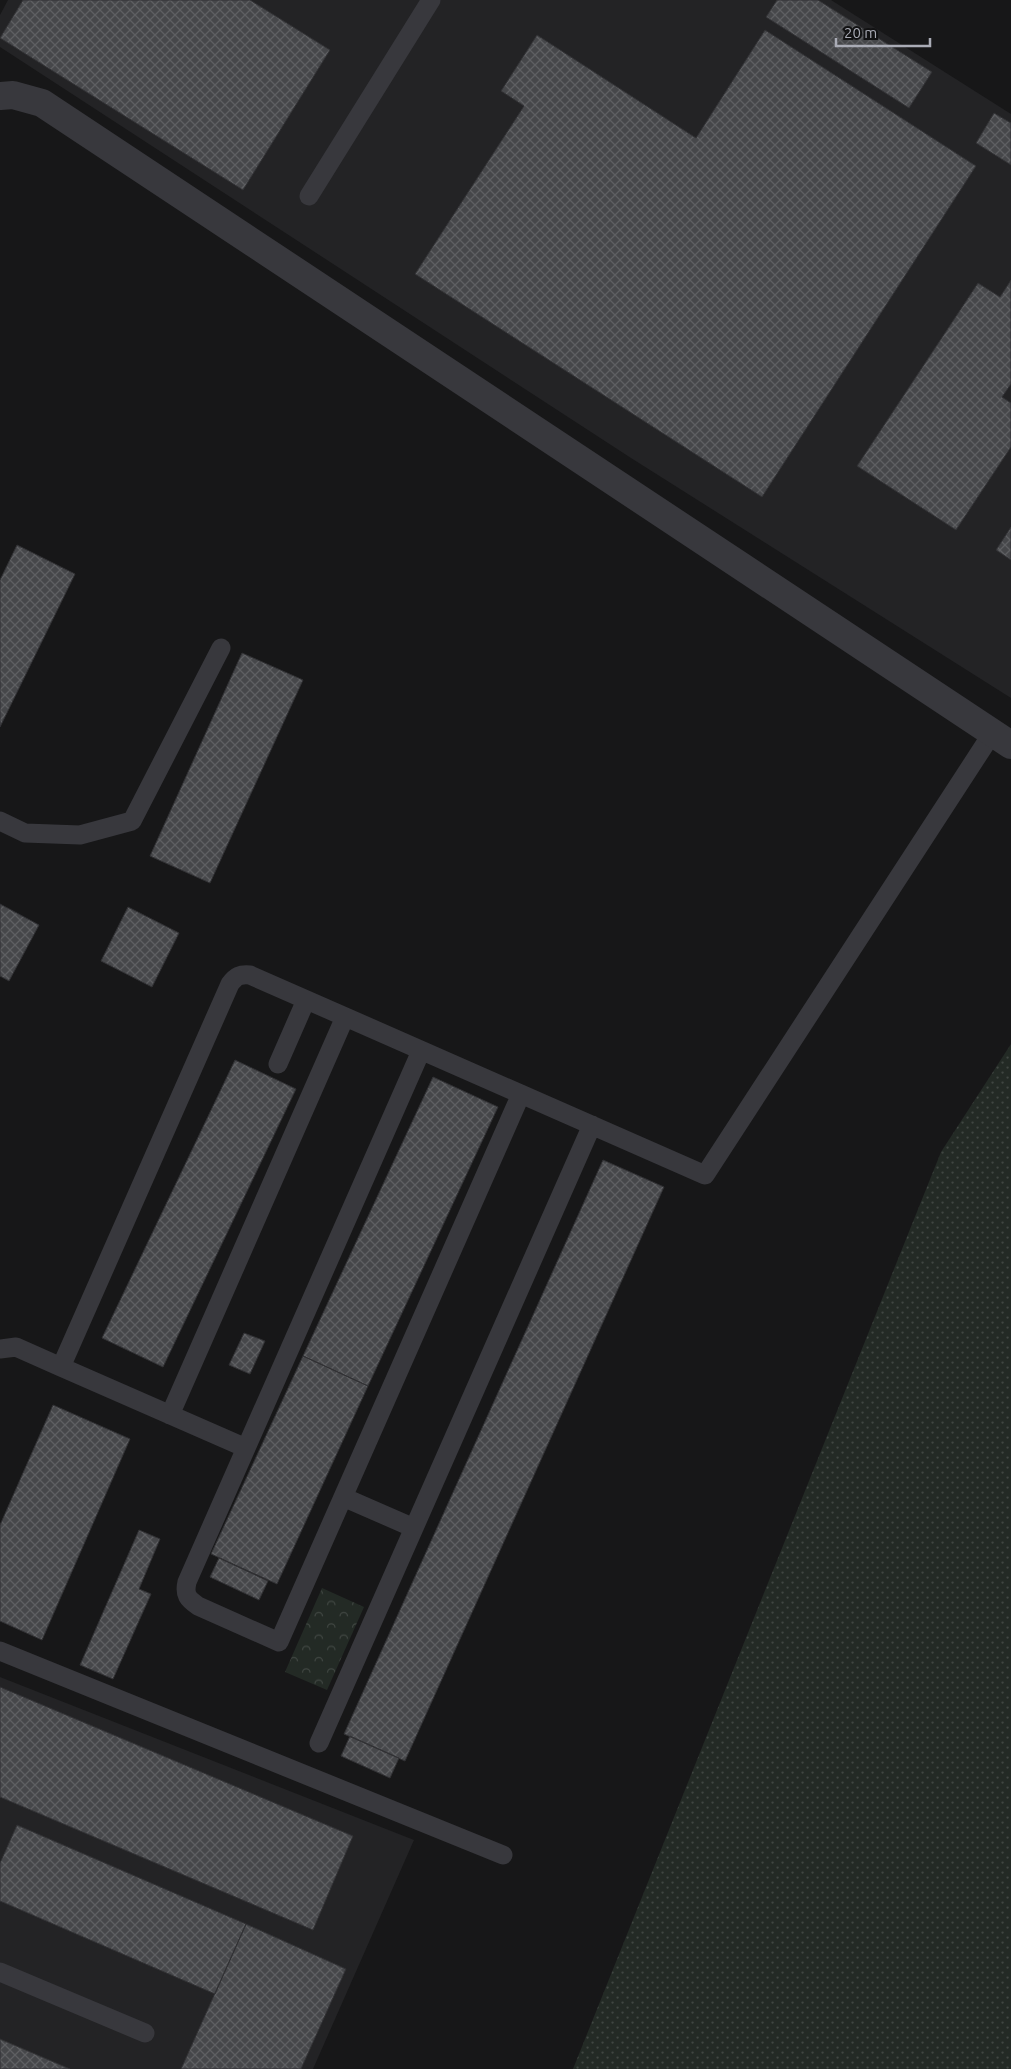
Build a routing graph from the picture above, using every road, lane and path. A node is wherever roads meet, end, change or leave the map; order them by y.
1 (431, 0) edge
2 (0, 96) edge
3 (309, 196) dead end
4 (221, 648) dead end
5 (1002, 738) edge
6 (0, 821) edge
7 (306, 1000) junction
8 (345, 1017) junction
9 (421, 1050) junction
10 (278, 1064) dead end
11 (521, 1094) junction
12 (592, 1125) junction
13 (0, 1349) edge
14 (61, 1367) junction
15 (170, 1414) junction
16 (246, 1448) junction
17 (343, 1497) junction
18 (414, 1528) junction
19 (0, 1651) edge
20 (319, 1743) dead end
21 (503, 1855) dead end
22 (0, 1972) edge
23 (145, 2033) dead end

1 - 3 lane
2 - 5 street
4 - 6 lane
5 - 12 lane
7 - 8 lane
7 - 10 lane
7 - 14 lane
8 - 9 lane
8 - 15 lane
9 - 11 lane
9 - 16 lane
11 - 12 lane
11 - 17 lane
12 - 18 lane
13 - 14 lane
14 - 15 lane
15 - 16 lane
16 - 17 lane
17 - 18 lane
18 - 20 lane
19 - 21 lane
22 - 23 lane

